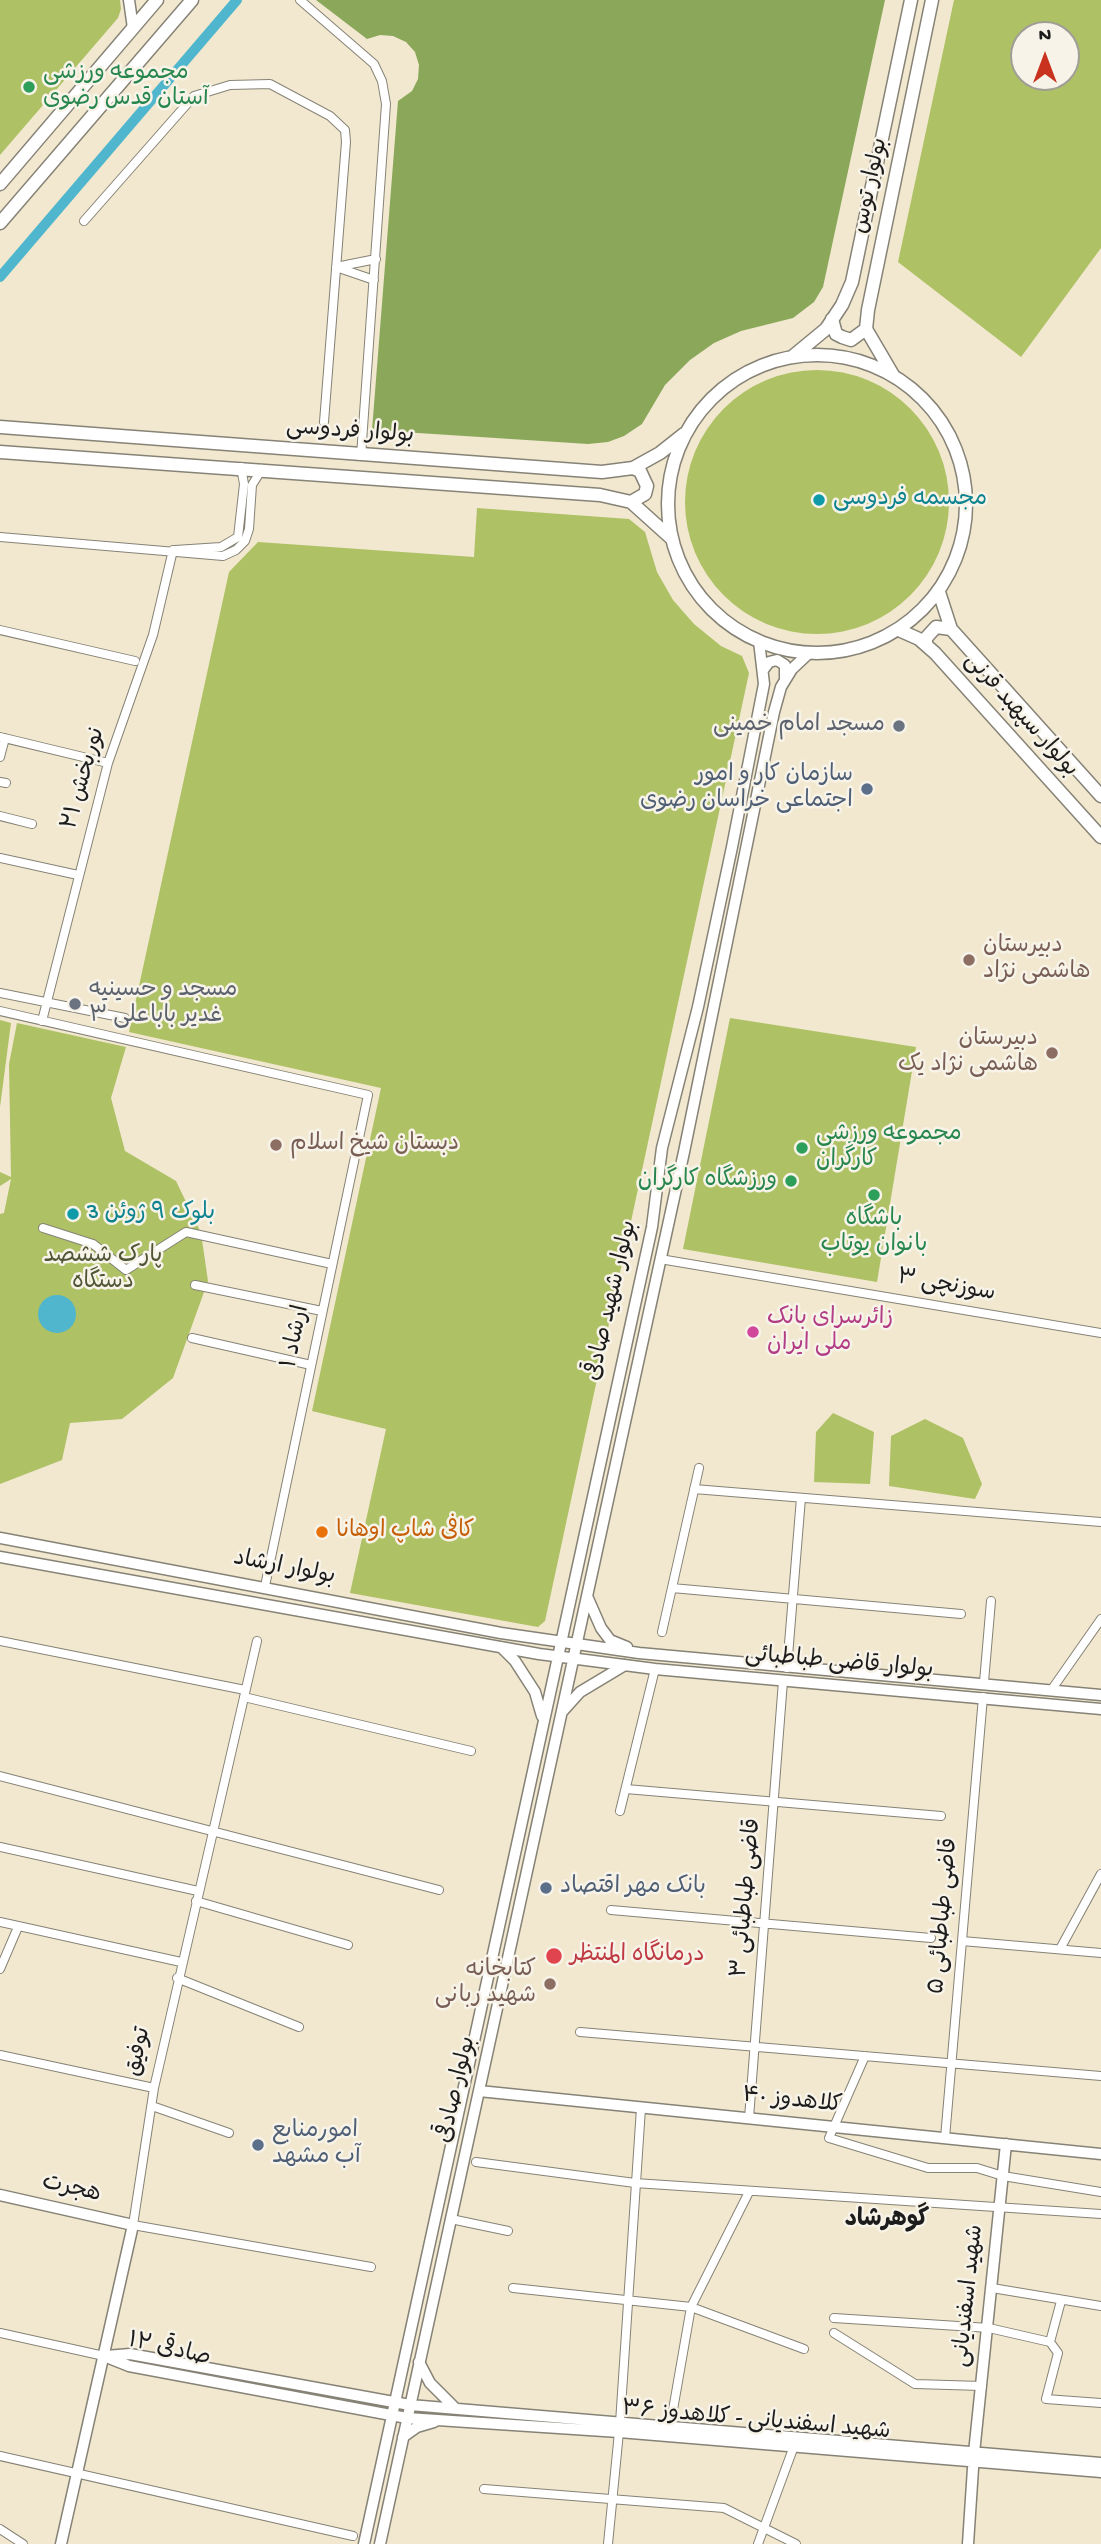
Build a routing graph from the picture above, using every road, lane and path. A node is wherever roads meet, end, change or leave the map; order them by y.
1 (129, 0) edge
2 (157, 0) edge
3 (192, 0) edge
4 (299, 0) edge
5 (911, 0) edge
6 (932, 0) edge
7 (133, 28) junction
8 (0, 184) edge
9 (84, 221) dead end
10 (0, 223) edge
11 (376, 259) junction
12 (336, 267) junction
13 (374, 280) junction
14 (832, 319) junction
15 (866, 329) junction
16 (791, 357) junction
17 (893, 375) junction
18 (324, 422) dead end
19 (0, 427) edge
20 (687, 432) junction
21 (0, 452) edge
22 (361, 456) junction
23 (241, 467) junction
24 (633, 468) junction
25 (262, 469) junction
26 (631, 502) junction
27 (0, 537) edge
28 (671, 538) junction
29 (173, 550) junction
30 (939, 592) junction
31 (951, 629) junction
32 (0, 630) edge
33 (901, 631) junction
34 (759, 641) junction
35 (926, 645) junction
36 (809, 653) junction
37 (135, 661) dead end
38 (763, 670) junction
39 (785, 681) junction
40 (2, 738) edge
41 (0, 757) edge
42 (108, 763) junction
43 (1101, 796) edge
44 (0, 816) edge
45 (32, 824) dead end
46 (1101, 837) edge
47 (0, 858) edge
48 (78, 875) junction
49 (0, 993) edge
50 (46, 1002) junction
51 (0, 1011) edge
52 (125, 1018) dead end
53 (38, 1020) junction
54 (662, 1148) junction
55 (684, 1152) junction
56 (43, 1228) dead end
57 (660, 1259) junction
58 (332, 1264) junction
59 (195, 1285) dead end
60 (322, 1311) junction
61 (1101, 1333) edge
62 (192, 1338) dead end
63 (311, 1365) junction
64 (699, 1468) dead end
65 (694, 1489) junction
66 (801, 1498) junction
67 (1101, 1522) edge
68 (0, 1538) edge
69 (1, 1559) edge
70 (265, 1586) junction
71 (672, 1588) junction
72 (586, 1596) junction
73 (792, 1599) junction
74 (991, 1601) dead end
75 (961, 1614) dead end
76 (1101, 1619) edge
77 (663, 1632) dead end
78 (257, 1641) dead end
79 (0, 1642) edge
80 (559, 1642) junction
81 (576, 1644) junction
82 (499, 1646) junction
83 (639, 1653) junction
84 (556, 1656) junction
85 (573, 1658) junction
86 (625, 1665) junction
87 (787, 1668) junction
88 (655, 1669) junction
89 (783, 1681) junction
90 (985, 1682) junction
91 (1052, 1689) junction
92 (245, 1693) junction
93 (1101, 1695) edge
94 (983, 1697) junction
95 (1101, 1709) edge
96 (562, 1712) junction
97 (543, 1722) junction
98 (471, 1751) dead end
99 (0, 1776) edge
100 (626, 1789) junction
101 (775, 1802) junction
102 (620, 1811) dead end
103 (941, 1816) dead end
104 (213, 1833) junction
105 (0, 1847) edge
106 (1101, 1874) edge
107 (439, 1890) dead end
108 (198, 1891) junction
109 (196, 1901) junction
110 (611, 1910) dead end
111 (0, 1922) edge
112 (765, 1923) junction
113 (18, 1927) junction
114 (931, 1938) dead end
115 (962, 1941) junction
116 (348, 1945) dead end
117 (1060, 1950) junction
118 (1101, 1953) edge
119 (181, 1962) junction
120 (0, 1969) edge
121 (177, 1979) junction
122 (299, 2027) dead end
123 (580, 2032) dead end
124 (755, 2047) junction
125 (0, 2055) edge
126 (865, 2056) junction
127 (951, 2063) junction
128 (1101, 2076) edge
129 (154, 2088) junction
130 (479, 2091) junction
131 (152, 2106) junction
132 (641, 2108) junction
133 (749, 2118) junction
134 (834, 2127) junction
135 (229, 2133) dead end
136 (945, 2138) junction
137 (1006, 2144) junction
138 (1101, 2154) edge
139 (476, 2162) dead end
140 (1003, 2176) junction
141 (635, 2183) junction
142 (749, 2192) junction
143 (1101, 2192) edge
144 (0, 2195) edge
145 (1000, 2207) junction
146 (1101, 2214) edge
147 (451, 2219) junction
148 (133, 2225) junction
149 (508, 2231) dead end
150 (371, 2267) dead end
151 (513, 2288) dead end
152 (992, 2288) junction
153 (626, 2300) junction
154 (1061, 2301) junction
155 (1101, 2306) edge
156 (691, 2307) junction
157 (834, 2318) dead end
158 (989, 2328) junction
159 (0, 2333) edge
160 (834, 2333) dead end
161 (1050, 2342) junction
162 (804, 2349) dead end
163 (104, 2356) junction
164 (419, 2362) junction
165 (982, 2386) junction
166 (393, 2403) junction
167 (1101, 2403) edge
168 (410, 2405) junction
169 (455, 2414) junction
170 (390, 2415) junction
171 (407, 2418) junction
172 (619, 2427) junction
173 (670, 2427) junction
174 (402, 2437) junction
175 (794, 2446) junction
176 (0, 2456) edge
177 (974, 2458) junction
178 (1101, 2463) edge
179 (1101, 2472) edge
180 (77, 2474) junction
181 (484, 2489) dead end
182 (611, 2498) junction
183 (765, 2528) junction
184 (1, 2533) edge
185 (353, 2536) dead end
186 (971, 2542) edge
187 (23, 2544) edge
188 (61, 2544) edge
189 (364, 2544) edge
190 (380, 2544) edge
191 (608, 2544) edge
192 (758, 2544) edge
193 (796, 2544) edge

1 - 7 main road
2 - 7 main road
3 - 10 main road
4 - 11 street
5 - 14 main road, بولوار توس
6 - 15 main road, بولوار توس
7 - 8 main road
9 - 12 street
11 - 12 street
11 - 13 street
12 - 13 street
12 - 18 street
13 - 22 street
14 - 15 main road
14 - 16 main road, بولوار توس
15 - 17 main road
16 - 17 main road
16 - 20 main road
17 - 30 main road
19 - 22 main road, بولوار فردوسی
20 - 24 main road, بولوار فردوسی
20 - 28 main road
21 - 23 main road, بولوار فردوسی
22 - 24 main road, بولوار فردوسی
23 - 25 main road, بولوار فردوسی
23 - 29 street
24 - 26 main road
25 - 26 main road, بولوار فردوسی
25 - 29 street
26 - 28 main road
27 - 29 street
28 - 34 main road
29 - 42 street, نوربخش ۲۱
30 - 31 main road, بولوار سپهبد قرنی
30 - 33 main road
31 - 35 main road
31 - 43 main road, بولوار سپهبد قرنی
32 - 37 street
33 - 35 main road, بولوار سپهبد قرنی
33 - 36 main road
34 - 36 main road
34 - 38 main road, بولوار شهید صادقی
35 - 46 main road, بولوار سپهبد قرنی
36 - 39 main road, بولوار شهید صادقی
38 - 39 main road
38 - 54 main road, بولوار شهید صادقی
39 - 55 main road, بولوار شهید صادقی
40 - 41 street
40 - 42 street
42 - 48 street, نوربخش ۲۱
44 - 45 street
47 - 48 street
48 - 50 street, نوربخش ۲۱
49 - 50 street
50 - 52 street
50 - 53 street, نوربخش ۲۱
51 - 53 street
53 - 58 street, ارشاد ۱
54 - 55 main road
54 - 80 main road, بولوار شهید صادقی
55 - 57 main road, بولوار شهید صادقی
56 - 58 street
57 - 61 street, سوزنچی ۳
57 - 72 main road, بولوار شهید صادقی
58 - 60 street, ارشاد ۱
59 - 60 street
60 - 63 street, ارشاد ۱
62 - 63 street
63 - 70 street, ارشاد ۱
64 - 65 street
65 - 66 street
65 - 71 street
66 - 67 street
66 - 73 street
68 - 70 main road, بولوار ارشاد
69 - 82 main road, بولوار ارشاد
70 - 80 main road, بولوار ارشاد
71 - 73 street
71 - 77 street
72 - 81 main road, بولوار شهید صادقی
72 - 83 main road
73 - 75 street
73 - 87 street
74 - 90 street
76 - 91 street
78 - 92 street, توفیق
79 - 92 street
80 - 81 main road, بولوار ارشاد
80 - 84 main road, بولوار شهید صادقی
81 - 83 main road, بولوار قاضی طباطبائی
81 - 85 main road, بولوار صادقی
82 - 84 main road, بولوار ارشاد
82 - 97 main road
83 - 87 main road, بولوار قاضی طباطبائی
84 - 85 main road, بولوار ارشاد
84 - 97 main road, بولوار شهید صادقی
85 - 86 main road, بولوار قاضی طباطبائی
85 - 96 main road, بولوار صادقی
86 - 88 main road, بولوار قاضی طباطبائی
86 - 96 main road
87 - 90 main road, بولوار قاضی طباطبائی
88 - 89 main road, بولوار قاضی طباطبائی
88 - 100 street
89 - 94 main road, بولوار قاضی طباطبائی
89 - 101 street, قاضی طباطبائی ۳
90 - 91 main road, بولوار قاضی طباطبائی
91 - 93 main road, بولوار قاضی طباطبائی
92 - 98 street
92 - 104 street, توفیق
94 - 95 main road, بولوار قاضی طباطبائی
94 - 115 street, قاضی طباطبائی ۵
96 - 130 main road, بولوار صادقی
97 - 166 main road, بولوار صادقی
99 - 104 street
100 - 101 street
100 - 102 street
101 - 103 street
101 - 112 street, قاضی طباطبائی ۳
104 - 107 street
104 - 108 street, توفیق
105 - 108 street
106 - 117 street
108 - 109 street, توفیق
109 - 116 street
109 - 119 street, توفیق
110 - 112 street
111 - 113 street
112 - 114 street
112 - 124 street, قاضی طباطبائی ۳
113 - 119 street
113 - 120 street
115 - 117 street
115 - 127 street, قاضی طباطبائی ۵
117 - 118 street
119 - 121 street, توفیق
121 - 122 street
121 - 129 street, توفیق
123 - 124 street
124 - 126 street
124 - 133 street, قاضی طباطبائی ۳
125 - 129 street
126 - 127 street
126 - 134 street
127 - 128 street
127 - 136 street, قاضی طباطبائی ۵
129 - 131 street, توفیق
130 - 132 main road, کلاهدوز ۴۰
130 - 147 main road, بولوار صادقی
131 - 135 street
131 - 148 street, توفیق
132 - 133 main road, کلاهدوز ۴۰
132 - 141 street
133 - 134 main road, کلاهدوز ۴۰
134 - 136 main road, کلاهدوز ۴۰
134 - 140 street
136 - 137 main road, کلاهدوز ۴۰
137 - 138 main road, کلاهدوز ۴۰
137 - 140 main road, شهید اسفندیانی
139 - 141 street
140 - 143 street
140 - 145 main road, شهید اسفندیانی
141 - 142 street
141 - 153 street
142 - 145 street
142 - 156 street
144 - 148 main road, هجرت
145 - 146 street
145 - 152 main road, شهید اسفندیانی
147 - 149 street
147 - 164 main road, بولوار صادقی
148 - 150 street
148 - 163 main road, توفیق
151 - 153 street
152 - 154 street
152 - 158 main road, شهید اسفندیانی
153 - 156 street
153 - 172 street
154 - 155 street
154 - 161 street
156 - 162 street
156 - 173 street
157 - 158 street
158 - 161 street
158 - 165 main road, شهید اسفندیانی
159 - 163 street
160 - 165 street
161 - 167 street
163 - 166 main road, صادقی ۱۲
163 - 170 main road, صادقی ۱۲
163 - 180 main road, توفیق
164 - 168 main road, بولوار صادقی
164 - 169 main road
165 - 177 main road, شهید اسفندیانی
166 - 168 main road, صادقی ۱۲
166 - 170 main road, بولوار صادقی
168 - 169 main road, شهید اسفندیانی - کلاهدوز ۳۶
168 - 171 main road, بولوار صادقی
169 - 171 main road, شهید اسفندیانی - کلاهدوز ۳۶
169 - 172 main road, شهید اسفندیانی - کلاهدوز ۳۶
169 - 174 main road
170 - 171 main road, صادقی ۱۲
170 - 189 main road, بولوار صادقی
171 - 174 main road, بولوار صادقی
172 - 173 main road, شهید اسفندیانی - کلاهدوز ۳۶
172 - 175 main road, شهید اسفندیانی - کلاهدوز ۳۶
172 - 182 street
173 - 177 main road, شهید اسفندیانی - کلاهدوز ۳۶
174 - 190 main road, بولوار صادقی
175 - 177 main road, شهید اسفندیانی - کلاهدوز ۳۶
175 - 183 street
176 - 180 street
177 - 178 main road, شهید اسفندیانی - کلاهدوز ۳۶
177 - 179 main road, شهید اسفندیانی - کلاهدوز ۳۶
177 - 186 main road, شهید اسفندیانی
180 - 185 street
180 - 188 main road, توفیق
181 - 182 street
182 - 183 street
182 - 191 street
183 - 192 street
183 - 193 street
184 - 187 street

